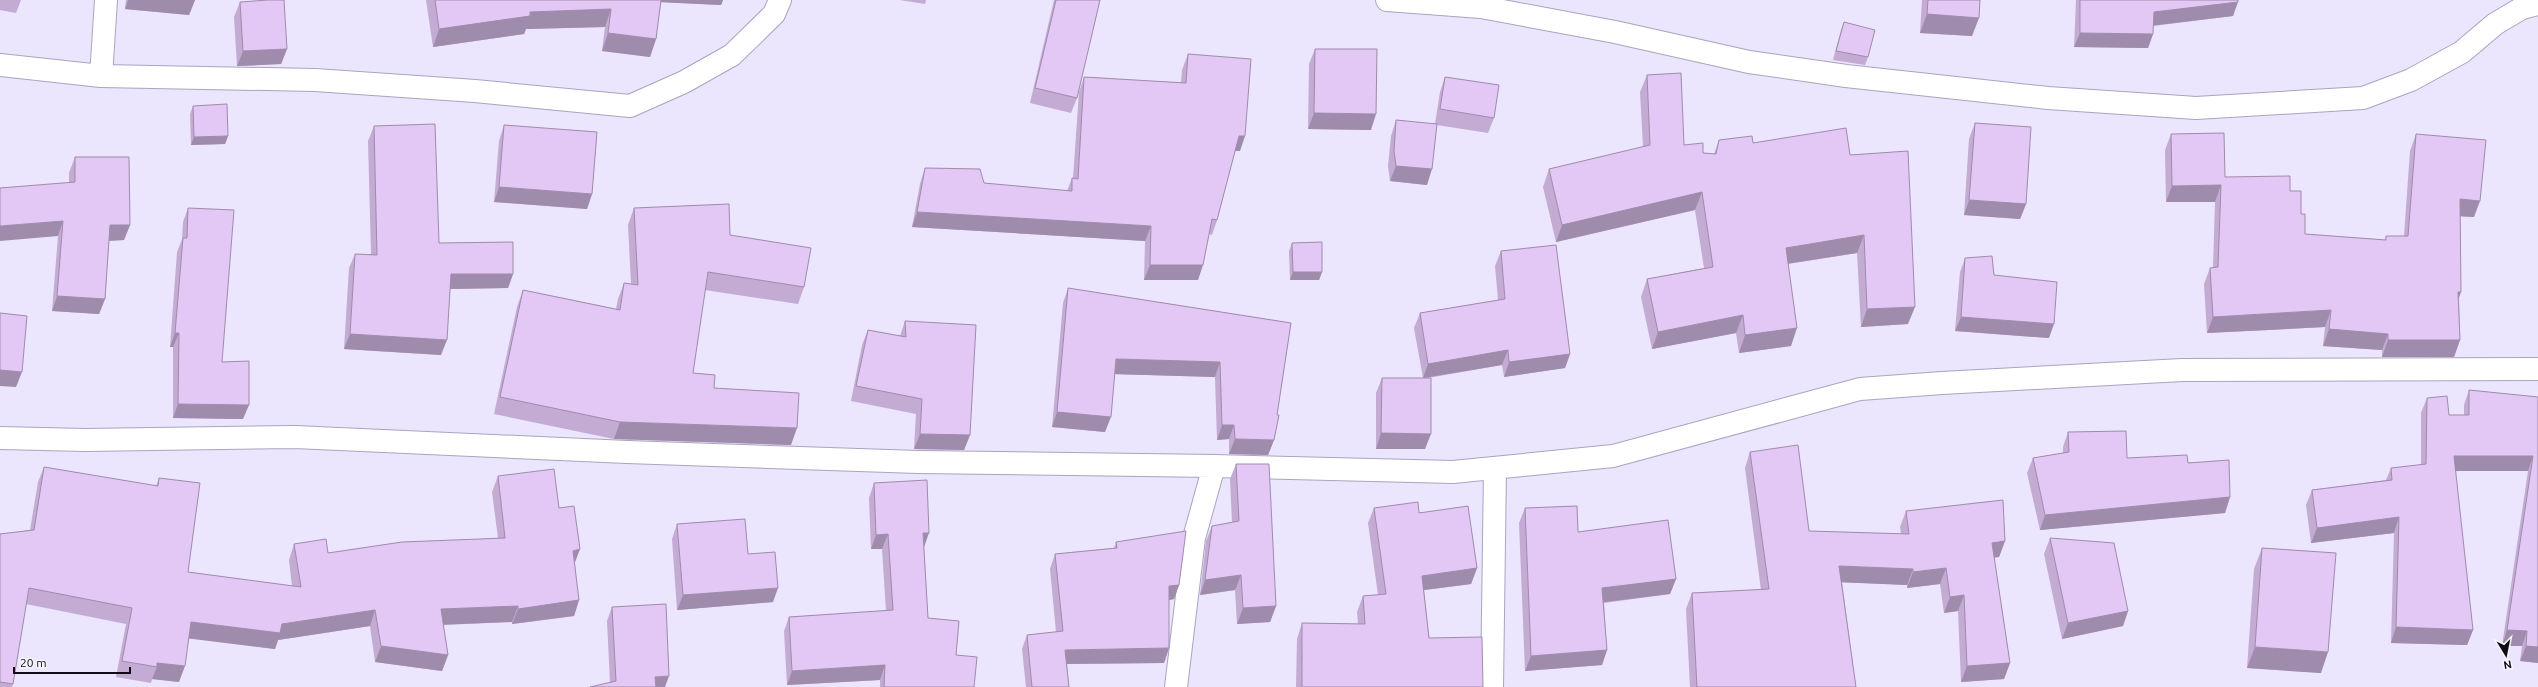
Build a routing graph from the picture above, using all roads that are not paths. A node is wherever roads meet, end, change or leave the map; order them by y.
1 (106, 0) edge
2 (780, 0) edge
3 (1387, 0) edge
4 (2538, 4) edge
5 (0, 64) edge
6 (101, 76) junction
7 (2538, 369) edge
8 (0, 438) edge
9 (1214, 466) junction
10 (1495, 468) junction
11 (1176, 687) edge
12 (1492, 687) edge

1 - 6 street
2 - 6 street
3 - 4 street
5 - 6 street
7 - 10 street
8 - 9 street
9 - 10 street
9 - 11 street
10 - 12 street

